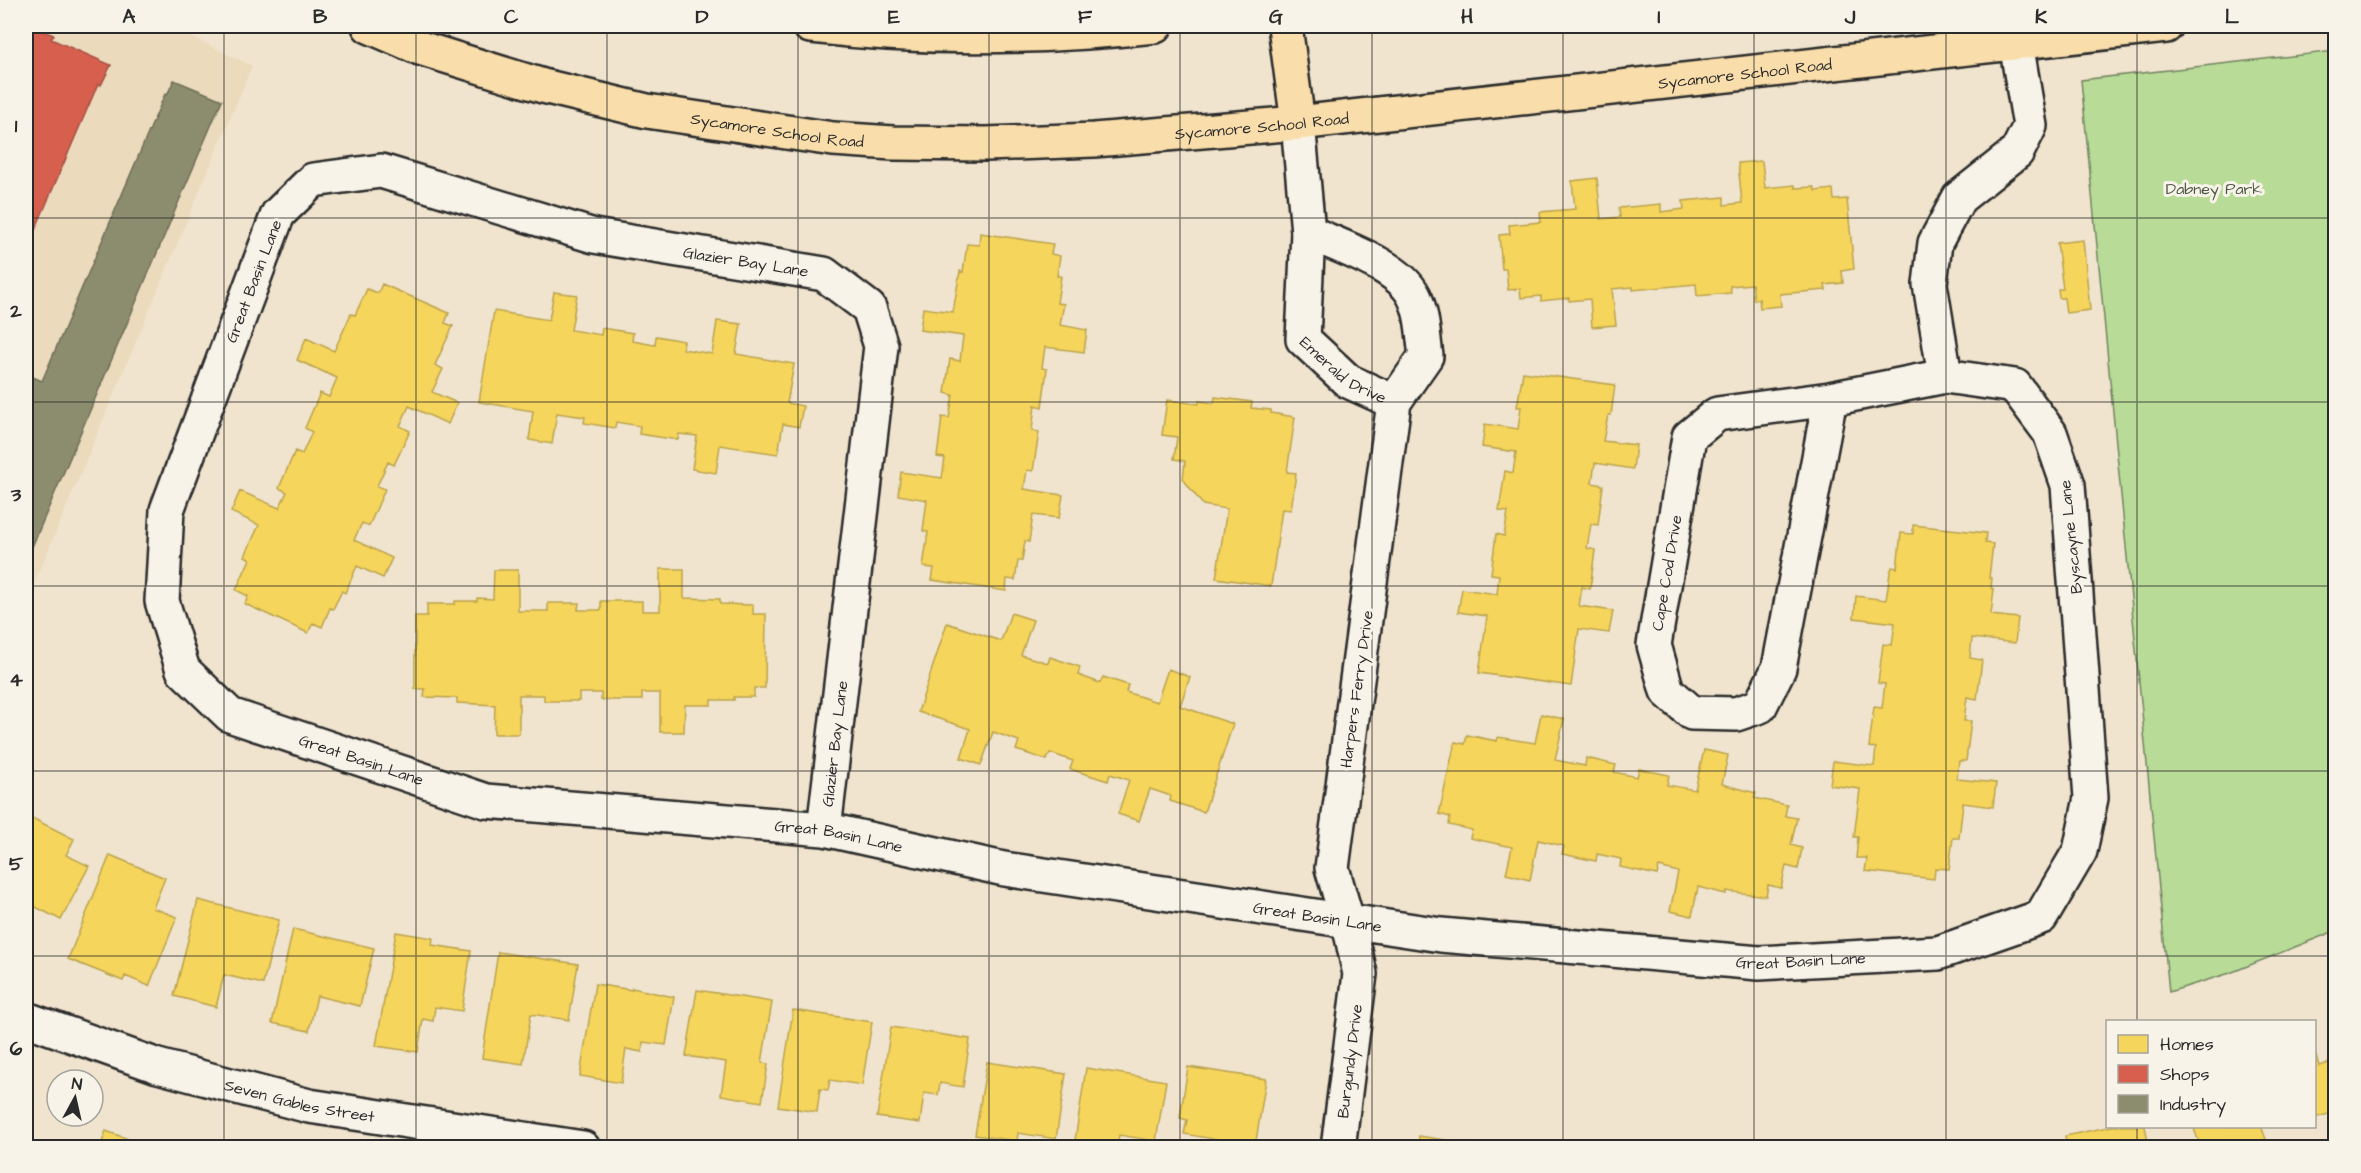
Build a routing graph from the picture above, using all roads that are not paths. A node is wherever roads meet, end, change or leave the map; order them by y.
1 (369, 26) edge
2 (810, 26) edge
3 (1155, 26) edge
4 (1285, 26) edge
5 (2166, 26) edge
6 (2016, 43) junction
7 (1298, 123) junction
8 (313, 180) joint
9 (1308, 232) junction
10 (1945, 376) junction
11 (1830, 399) junction
12 (1394, 402) junction
13 (824, 829) junction
14 (2041, 917) joint
15 (1347, 920) junction
16 (1360, 974) joint
17 (26, 1018) edge
18 (583, 1148) edge
19 (1338, 1148) edge

1 - 7 main road, Sycamore School Road
2 - 3 main road
4 - 7 main road
5 - 6 main road, Sycamore School Road
6 - 7 main road, Sycamore School Road
6 - 10 street
7 - 9 street, Emerald Drive
8 - 13 street, Glazier Bay Lane
8 - 13 street, Great Basin Lane
9 - 12 street, Emerald Drive
9 - 12 street, Emerald Drive
10 - 11 street, Cape Cod Drive
10 - 14 street, Byscayne Lane
11 - 11 street, Cape Cod Drive
12 - 15 street, Harpers Ferry Drive
13 - 15 street, Great Basin Lane
14 - 15 street, Great Basin Lane
15 - 16 street, Harpers Ferry Drive
16 - 19 street, Burgundy Drive
17 - 18 street, Seven Gables Street

